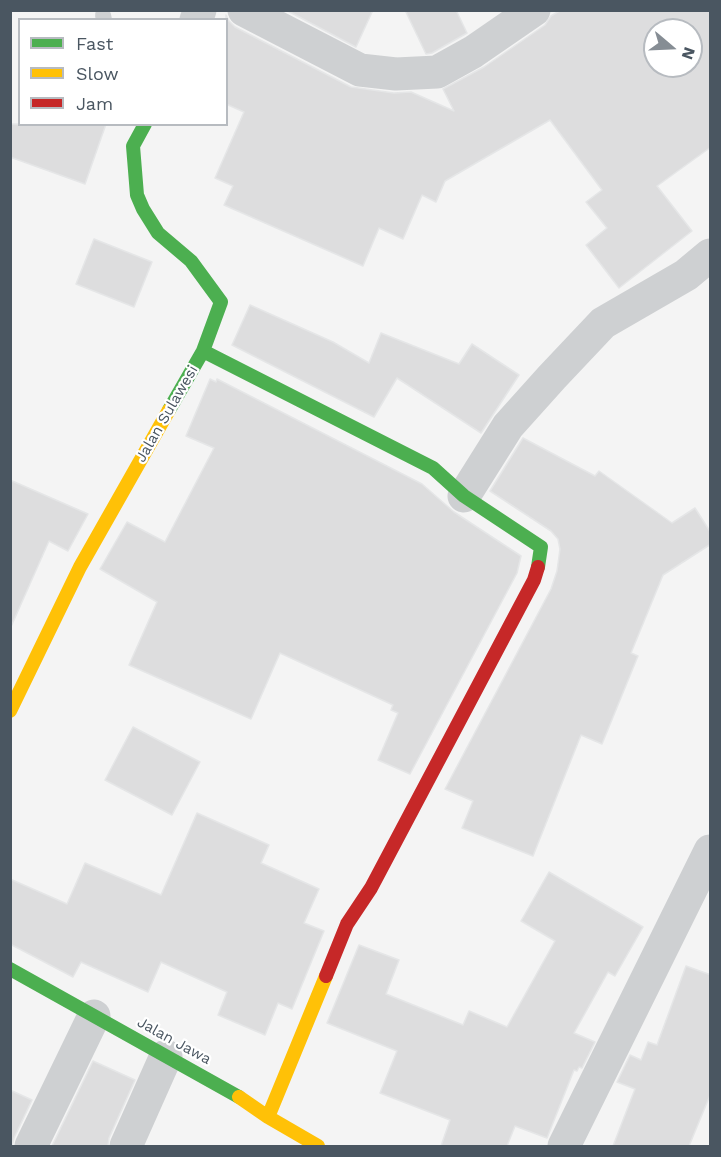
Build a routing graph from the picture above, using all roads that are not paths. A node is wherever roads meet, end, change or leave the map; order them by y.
1 (244, 10) edge
2 (534, 10) edge
3 (129, 126) edge
4 (144, 126) edge
5 (134, 146) junction
6 (711, 255) edge
7 (203, 351) junction
8 (464, 496) junction
9 (10, 711) edge
10 (711, 851) edge
11 (10, 969) edge
12 (94, 1016) junction
13 (166, 1056) junction
14 (268, 1117) junction
15 (31, 1146) edge
16 (126, 1146) edge
17 (318, 1146) edge
18 (564, 1146) edge

1 - 2 street
3 - 5 lane
4 - 5 street
5 - 7 street, Jalan Sulawesi
6 - 8 street
7 - 8 street
7 - 9 street, Jalan Sulawesi
8 - 14 street
10 - 18 street
11 - 12 street, Jalan Jawa
12 - 13 street, Jalan Jawa
12 - 15 street
13 - 14 street, Jalan Jawa
13 - 16 street
14 - 17 street, Jalan Jawa

